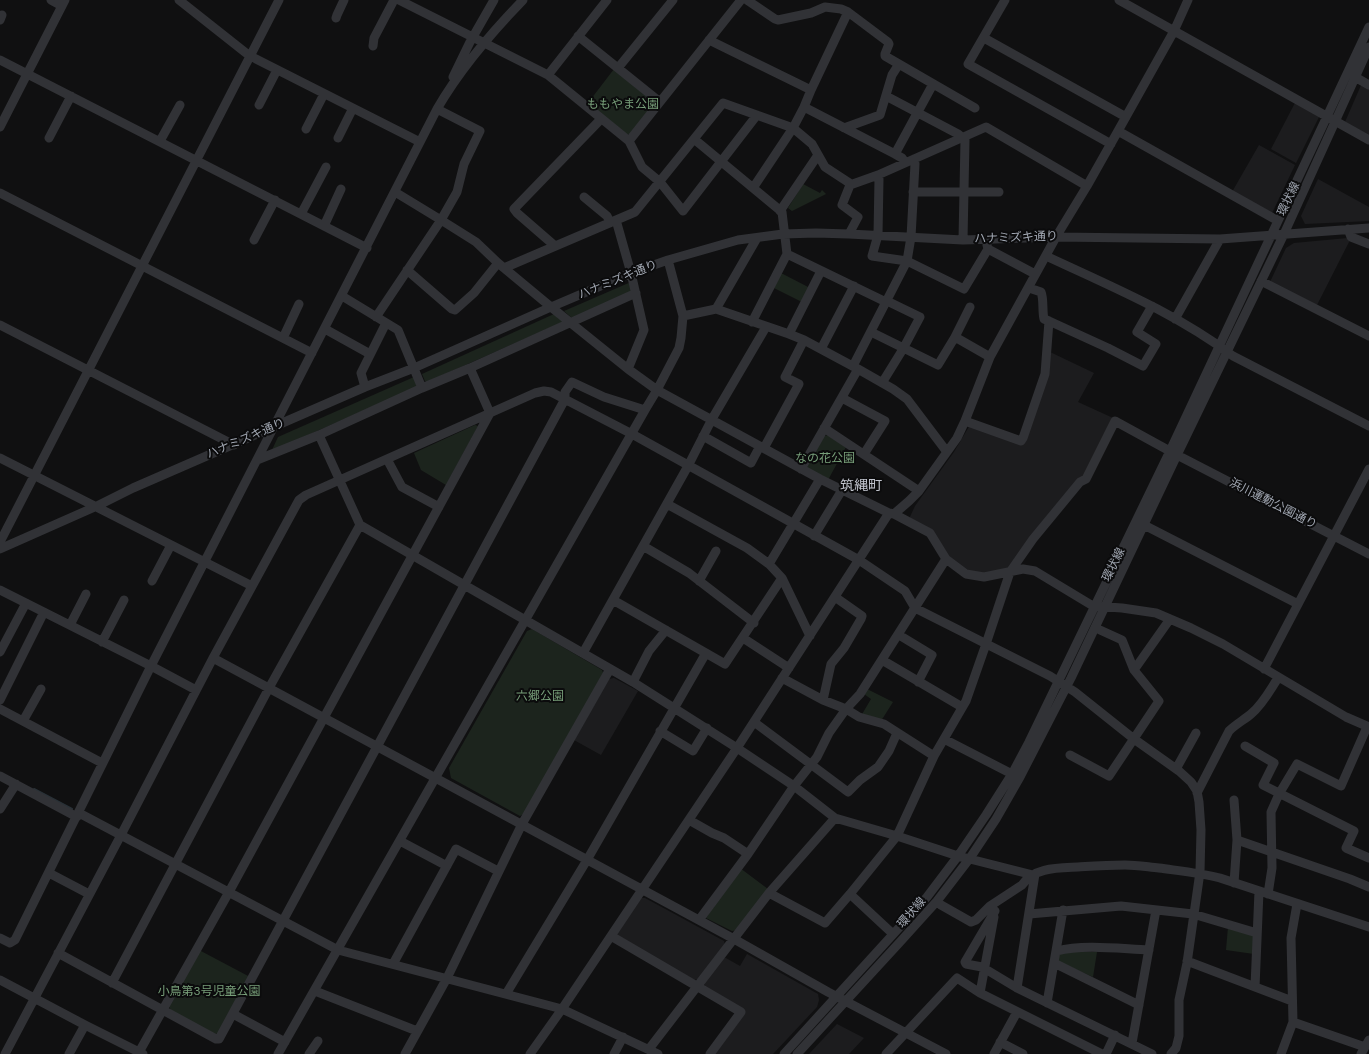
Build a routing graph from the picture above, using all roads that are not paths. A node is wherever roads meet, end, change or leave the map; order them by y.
1 (51, 0) edge
2 (179, 0) edge
3 (279, 0) edge
4 (344, 0) edge
5 (394, 0) edge
6 (494, 0) edge
7 (607, 0) edge
8 (673, 0) edge
9 (741, 0) edge
10 (746, 0) edge
11 (1005, 0) edge
12 (1119, 0) edge
13 (1188, 0) edge
14 (405, 1) edge
15 (518, 2) edge
16 (63, 3) edge
17 (848, 12) junction
18 (336, 18) dead end
19 (1368, 30) edge
20 (1174, 31) junction
21 (578, 36) junction
22 (473, 38) junction
23 (984, 38) junction
24 (709, 40) junction
25 (484, 43) junction
26 (373, 46) dead end
27 (1369, 47) edge
28 (250, 56) junction
29 (0, 60) edge
30 (899, 64) junction
31 (618, 68) junction
32 (277, 70) junction
33 (27, 74) junction
34 (548, 75) junction
35 (1355, 78) junction
36 (933, 84) junction
37 (1369, 85) edge
38 (811, 90) junction
39 (324, 94) junction
40 (446, 94) junction
41 (71, 96) junction
42 (886, 96) junction
43 (660, 102) junction
44 (180, 105) dead end
45 (259, 105) dead end
46 (354, 108) junction
47 (804, 108) junction
48 (975, 108) dead end
49 (437, 109) junction
50 (917, 112) junction
51 (757, 116) junction
52 (1126, 117) junction
53 (601, 119) junction
54 (1332, 119) junction
55 (0, 126) edge
56 (793, 128) junction
57 (844, 128) junction
58 (306, 129) dead end
59 (1118, 132) junction
60 (962, 137) junction
61 (49, 138) dead end
62 (338, 138) dead end
63 (694, 139) junction
64 (1369, 140) edge
65 (160, 141) junction
66 (629, 141) junction
67 (420, 142) junction
68 (1111, 144) junction
69 (895, 154) junction
70 (818, 155) junction
71 (197, 160) junction
72 (910, 160) junction
73 (721, 162) junction
74 (326, 167) dead end
75 (878, 174) junction
76 (660, 182) junction
77 (852, 184) junction
78 (1087, 186) junction
79 (753, 188) junction
80 (341, 190) dead end
81 (395, 192) junction
82 (913, 192) junction
83 (964, 192) junction
84 (999, 192) dead end
85 (0, 193) edge
86 (584, 197) dead end
87 (275, 200) junction
88 (780, 211) junction
89 (301, 214) junction
90 (441, 220) junction
91 (1278, 220) junction
92 (613, 221) junction
93 (324, 226) junction
94 (1369, 228) edge
95 (1348, 229) junction
96 (785, 234) junction
97 (849, 234) junction
98 (1284, 234) junction
99 (878, 235) junction
100 (1271, 235) junction
101 (911, 237) junction
102 (1056, 237) junction
103 (756, 238) junction
104 (1220, 239) junction
105 (254, 240) dead end
106 (963, 240) junction
107 (987, 244) junction
108 (1369, 244) edge
109 (555, 246) junction
110 (367, 248) junction
111 (787, 254) junction
112 (1046, 256) junction
113 (668, 260) junction
114 (907, 261) junction
115 (142, 266) junction
116 (501, 266) junction
117 (407, 270) junction
118 (821, 271) junction
119 (632, 273) junction
120 (1035, 274) junction
121 (1261, 281) junction
122 (854, 286) junction
123 (1029, 288) junction
124 (636, 294) junction
125 (342, 296) junction
126 (886, 301) junction
127 (299, 304) dead end
128 (1152, 306) junction
129 (551, 307) junction
130 (970, 307) dead end
131 (716, 309) junction
132 (682, 316) junction
133 (376, 317) junction
134 (1175, 319) junction
135 (1049, 321) junction
136 (386, 322) junction
137 (571, 322) junction
138 (752, 322) junction
139 (0, 325) edge
140 (766, 326) junction
141 (325, 328) junction
142 (871, 332) junction
143 (789, 334) junction
144 (955, 336) junction
145 (1369, 336) edge
146 (283, 338) junction
147 (804, 340) junction
148 (1220, 346) junction
149 (821, 349) junction
150 (903, 349) junction
151 (1227, 352) junction
152 (312, 353) junction
153 (370, 354) junction
154 (990, 358) junction
155 (856, 367) junction
156 (414, 368) junction
157 (470, 368) junction
158 (628, 369) junction
159 (89, 370) junction
160 (882, 383) junction
161 (365, 387) junction
162 (422, 388) junction
163 (657, 390) junction
164 (842, 398) junction
165 (565, 399) junction
166 (644, 410) junction
167 (490, 413) junction
168 (712, 419) junction
169 (965, 421) junction
170 (1369, 426) edge
171 (273, 427) junction
172 (824, 428) junction
173 (632, 434) junction
174 (319, 435) junction
175 (704, 436) junction
176 (234, 445) junction
177 (762, 447) junction
178 (947, 452) junction
179 (1174, 453) junction
180 (864, 454) junction
181 (0, 458) edge
182 (387, 459) junction
183 (257, 460) junction
184 (688, 466) junction
185 (801, 468) junction
186 (1369, 469) edge
187 (35, 476) junction
188 (820, 479) junction
189 (339, 480) junction
190 (842, 490) junction
191 (920, 491) junction
192 (667, 504) junction
193 (97, 506) junction
194 (439, 507) junction
195 (891, 514) junction
196 (793, 524) junction
197 (360, 525) junction
198 (1144, 525) junction
199 (814, 536) junction
200 (1334, 536) junction
201 (0, 542) edge
202 (171, 545) junction
203 (643, 546) junction
204 (0, 549) edge
205 (716, 551) dead end
206 (1369, 554) edge
207 (412, 555) junction
208 (946, 559) junction
209 (859, 560) junction
210 (204, 563) junction
211 (769, 564) junction
212 (1010, 572) junction
213 (782, 578) junction
214 (152, 581) dead end
215 (698, 581) junction
216 (252, 586) junction
217 (465, 586) junction
218 (2, 591) edge
219 (86, 594) dead end
220 (835, 597) junction
221 (124, 600) dead end
222 (613, 600) junction
223 (0, 602) edge
224 (26, 603) junction
225 (1298, 604) junction
226 (1093, 606) junction
227 (1106, 607) junction
228 (915, 608) junction
229 (44, 612) junction
230 (1170, 619) junction
231 (525, 621) junction
232 (754, 623) junction
233 (70, 626) junction
234 (666, 630) junction
235 (1100, 630) dead end
236 (899, 635) junction
237 (810, 636) junction
238 (744, 638) junction
239 (102, 642) junction
240 (986, 644) junction
241 (0, 652) edge
242 (583, 653) junction
243 (706, 653) junction
244 (213, 658) junction
245 (882, 660) junction
246 (151, 666) junction
247 (789, 668) junction
248 (610, 669) junction
249 (1264, 669) junction
250 (1134, 670) junction
251 (782, 678) junction
252 (1278, 678) junction
253 (1058, 681) junction
254 (633, 682) junction
255 (918, 682) junction
256 (1067, 687) junction
257 (269, 688) junction
258 (42, 689) dead end
259 (196, 690) junction
260 (0, 700) edge
261 (823, 700) junction
262 (674, 707) junction
263 (962, 707) junction
264 (0, 709) edge
265 (846, 709) junction
266 (324, 717) junction
267 (24, 721) junction
268 (754, 722) junction
269 (1368, 727) edge
270 (706, 728) junction
271 (660, 732) junction
272 (897, 733) junction
273 (1196, 733) dead end
274 (944, 739) junction
275 (1134, 739) junction
276 (377, 746) junction
277 (1245, 746) dead end
278 (737, 748) junction
279 (1070, 755) dead end
280 (934, 756) junction
281 (102, 762) junction
282 (811, 765) junction
283 (1176, 769) junction
284 (1012, 774) junction
285 (0, 776) edge
286 (435, 778) junction
287 (16, 784) junction
288 (794, 786) junction
289 (1198, 794) junction
290 (1280, 794) junction
291 (1234, 800) dead end
292 (0, 809) edge
293 (78, 815) junction
294 (835, 818) junction
295 (689, 820) junction
296 (522, 824) junction
297 (121, 835) junction
298 (897, 836) junction
299 (1238, 840) junction
300 (400, 841) junction
301 (1272, 852) junction
302 (748, 854) junction
303 (958, 856) junction
304 (970, 858) junction
305 (1369, 858) edge
306 (587, 860) junction
307 (176, 864) junction
308 (447, 866) junction
309 (498, 871) junction
310 (49, 873) junction
311 (1200, 873) junction
312 (1034, 874) junction
313 (1234, 883) junction
314 (1369, 887) edge
315 (643, 890) junction
316 (229, 892) junction
317 (1263, 892) junction
318 (769, 893) junction
319 (89, 894) junction
320 (850, 894) junction
321 (999, 900) junction
322 (937, 901) junction
323 (1297, 904) junction
324 (1063, 910) junction
325 (1156, 910) junction
326 (995, 911) junction
327 (1029, 914) junction
328 (1193, 914) junction
329 (699, 920) junction
330 (284, 921) junction
331 (1369, 927) edge
332 (1257, 933) junction
333 (893, 934) junction
334 (612, 936) junction
335 (0, 938) edge
336 (734, 939) junction
337 (338, 950) junction
338 (1149, 950) junction
339 (1057, 951) junction
340 (58, 953) junction
341 (1187, 961) junction
342 (1054, 963) junction
343 (393, 964) junction
344 (985, 970) junction
345 (447, 978) junction
346 (0, 980) edge
347 (112, 983) junction
348 (696, 986) junction
349 (1255, 987) junction
350 (1017, 988) junction
351 (314, 991) junction
352 (980, 993) junction
353 (506, 994) junction
354 (836, 996) junction
355 (34, 998) junction
356 (846, 1001) junction
357 (1292, 1001) junction
358 (1047, 1002) junction
359 (1139, 1005) junction
360 (562, 1009) junction
361 (162, 1010) junction
362 (1017, 1012) junction
363 (233, 1014) junction
364 (1294, 1022) junction
365 (85, 1025) junction
366 (418, 1032) junction
367 (906, 1032) junction
368 (1115, 1035) junction
369 (623, 1037) junction
370 (318, 1041) dead end
371 (285, 1042) junction
372 (1000, 1042) junction
373 (1132, 1043) junction
374 (1365, 1047) edge
375 (648, 1049) junction
376 (140, 1053) edge
377 (280, 1053) edge
378 (5, 1054) edge
379 (70, 1054) edge
380 (309, 1054) edge
381 (405, 1054) edge
382 (531, 1054) edge
383 (614, 1054) edge
384 (658, 1054) edge
385 (710, 1054) edge
386 (784, 1054) edge
387 (797, 1054) edge
388 (886, 1054) edge
389 (946, 1054) edge
390 (994, 1054) edge
391 (1023, 1054) edge
392 (1102, 1054) edge
393 (1106, 1054) edge
394 (1152, 1054) edge
395 (1171, 1054) edge
396 (1281, 1054) edge

1 - 16 street
2 - 28 street
3 - 28 street
4 - 18 street
5 - 26 street
6 - 22 street
7 - 21 street
8 - 31 street
9 - 24 street
10 - 17 street
11 - 23 street
12 - 20 street
13 - 20 street
14 - 22 street
15 - 25 street
16 - 33 street
17 - 30 street
17 - 38 street
19 - 54 street, 環状線
20 - 52 street
20 - 54 street
21 - 31 street
21 - 34 street
22 - 25 street
22 - 40 street
23 - 52 street
23 - 68 street
24 - 38 street
24 - 43 street
25 - 34 street
25 - 40 street
27 - 35 street, 環状線
28 - 32 street
28 - 71 street
29 - 33 street
30 - 36 street
30 - 42 street
31 - 43 street
32 - 39 street
32 - 45 street
33 - 41 street
33 - 55 street
34 - 53 street
35 - 37 street
35 - 54 street, 環状線
36 - 48 street
36 - 50 street
38 - 47 street
39 - 46 street
39 - 58 street
40 - 49 street
41 - 61 street
41 - 65 street
42 - 50 street
42 - 57 street
43 - 66 street
44 - 65 street
46 - 62 street
46 - 67 street
47 - 56 street
47 - 57 street
49 - 67 street
49 - 90 street
50 - 60 street
50 - 69 street
51 - 56 street
51 - 63 street
51 - 73 street
52 - 59 street
53 - 66 street
53 - 109 street
54 - 64 street
54 - 91 street, 環状線
54 - 98 street, 環状線
56 - 70 street
56 - 79 street
57 - 69 street
59 - 68 street
59 - 91 street
60 - 72 street
60 - 78 street
60 - 83 street
63 - 73 street
63 - 76 street
65 - 71 street
66 - 76 street
67 - 81 street
68 - 78 street
69 - 72 street
70 - 77 street
70 - 88 street
71 - 87 street
71 - 115 street
72 - 75 street
72 - 82 street
73 - 76 street
73 - 79 street
74 - 89 street
75 - 77 street
75 - 99 street
76 - 92 street
77 - 97 street
78 - 102 street
79 - 88 street
80 - 93 street
81 - 90 street
81 - 110 street
82 - 83 street
82 - 101 street
83 - 84 street
83 - 106 street
85 - 115 street
86 - 92 street
87 - 89 street
87 - 105 street
88 - 96 street
89 - 93 street
90 - 116 street
90 - 117 street
91 - 100 street, 環状線
92 - 109 street
92 - 119 street
93 - 110 street
94 - 95 street, ハナミズキ通り
95 - 98 street, ハナミズキ通り
95 - 108 street
96 - 97 street, ハナミズキ通り
96 - 103 street, ハナミズキ通り
96 - 111 street
97 - 99 street, ハナミズキ通り
98 - 100 street, ハナミズキ通り
98 - 121 street, 環状線
99 - 101 street, ハナミズキ通り
99 - 114 street
100 - 104 street, ハナミズキ通り
100 - 148 street, 環状線
101 - 106 street, ハナミズキ通り
101 - 114 street
102 - 104 street, ハナミズキ通り
102 - 107 street, ハナミズキ通り
102 - 112 street
103 - 113 street, ハナミズキ通り
103 - 131 street
104 - 134 street
106 - 107 street, ハナミズキ通り
107 - 114 street
107 - 120 street
109 - 116 street
110 - 125 street
111 - 118 street
111 - 138 street
112 - 120 street
112 - 128 street
113 - 119 street, ハナミズキ通り
113 - 132 street
114 - 126 street
115 - 146 street
115 - 159 street
116 - 117 street
116 - 129 street
117 - 133 street
118 - 122 street
118 - 143 street
119 - 124 street
119 - 129 street, ハナミズキ通り
120 - 123 street
121 - 145 street
121 - 151 street, 環状線
122 - 126 street
122 - 149 street
123 - 135 street
123 - 154 street
124 - 137 street
124 - 158 street
125 - 133 street
125 - 141 street
126 - 142 street
126 - 150 street
127 - 146 street
128 - 134 street
128 - 135 street
129 - 137 street
129 - 156 street, ハナミズキ通り
130 - 144 street
131 - 132 street
131 - 138 street
132 - 163 street
133 - 136 street
134 - 148 street
135 - 169 street
136 - 153 street
136 - 156 street
137 - 157 street
137 - 158 street
138 - 140 street
139 - 159 street
140 - 143 street
140 - 168 street
141 - 152 street
141 - 153 street
142 - 150 street
142 - 155 street
143 - 147 street
144 - 150 street
144 - 154 street
146 - 152 street
147 - 149 street
147 - 177 street
148 - 151 street
148 - 179 street, 環状線
149 - 155 street
150 - 160 street
151 - 170 street
151 - 179 street, 環状線
152 - 171 street
153 - 161 street
154 - 169 street
155 - 160 street
155 - 164 street
156 - 161 street, ハナミズキ通り
156 - 162 street
157 - 162 street
157 - 167 street
158 - 163 street
159 - 176 street
159 - 187 street
160 - 178 street
161 - 171 street, ハナミズキ通り
162 - 174 street
163 - 166 street
163 - 168 street
164 - 172 street
164 - 180 street
165 - 166 street
165 - 167 street
165 - 173 street
165 - 217 street
166 - 173 street
167 - 182 street
167 - 194 street
168 - 175 street
168 - 177 street
169 - 178 street
171 - 176 street, ハナミズキ通り
171 - 183 street
172 - 180 street
172 - 185 street
173 - 184 street
173 - 231 street
174 - 183 street
174 - 189 street
175 - 177 street
175 - 184 street
176 - 193 street, ハナミズキ通り
177 - 185 street
178 - 191 street
179 - 198 street, 環状線
179 - 200 street, 浜川運動公園通り
179 - 212 street, 浜川運動公園通り
179 - 226 street, 環状線
180 - 191 street
181 - 187 street
182 - 189 street
182 - 194 street
183 - 210 street
184 - 192 street
184 - 196 street
185 - 188 street
186 - 200 street
187 - 193 street
187 - 201 street
188 - 190 street
188 - 196 street
189 - 197 street
189 - 216 street
190 - 195 street
190 - 199 street
191 - 195 street
192 - 203 street
192 - 211 street
193 - 202 street
193 - 204 street, ハナミズキ通り
194 - 207 street
195 - 208 street
195 - 209 street
196 - 199 street
196 - 211 street
197 - 207 street
197 - 257 street
198 - 225 street
198 - 227 street, 環状線
199 - 209 street
200 - 206 street, 浜川運動公園通り
200 - 225 street
202 - 210 street
202 - 214 street
203 - 215 street
203 - 222 street
205 - 215 street
207 - 217 street
207 - 266 street
208 - 212 street
208 - 228 street
209 - 220 street
209 - 228 street
210 - 216 street
210 - 246 street
211 - 213 street
212 - 226 street
212 - 240 street
213 - 232 street
213 - 237 street
215 - 232 street
216 - 244 street
217 - 231 street
217 - 276 street
218 - 223 street
218 - 224 street
219 - 233 street
220 - 237 street
220 - 261 street
221 - 239 street
222 - 234 street
222 - 242 street
224 - 229 street
224 - 241 street
225 - 249 street
226 - 227 street
226 - 253 street, 環状線
227 - 230 street
227 - 256 street, 環状線
228 - 236 street
228 - 240 street
229 - 233 street
229 - 260 street
230 - 249 street
230 - 250 street
231 - 242 street
231 - 286 street
232 - 238 street
233 - 239 street
234 - 243 street
234 - 254 street
235 - 250 street
236 - 245 street
236 - 255 street
237 - 247 street
238 - 243 street
238 - 247 street
239 - 246 street
240 - 253 street
240 - 263 street
242 - 248 street
243 - 262 street
244 - 257 street
244 - 259 street
245 - 255 street
245 - 265 street
246 - 259 street
246 - 281 street
247 - 251 street
248 - 254 street
248 - 296 street
249 - 252 street
250 - 275 street
251 - 261 street
251 - 268 street
252 - 269 street
252 - 289 street
253 - 256 street
253 - 284 street, 環状線
254 - 262 street
255 - 263 street
256 - 275 street
256 - 304 street, 環状線
257 - 266 street
257 - 307 street
258 - 267 street
259 - 297 street
261 - 265 street
262 - 270 street
262 - 271 street
263 - 274 street
264 - 267 street
265 - 272 street
265 - 282 street
266 - 276 street
266 - 316 street
267 - 281 street
268 - 278 street
268 - 282 street
269 - 290 street
270 - 271 street
270 - 278 street
271 - 306 street
272 - 280 street
272 - 282 street
273 - 283 street
274 - 280 street
274 - 284 street
275 - 279 street
275 - 283 street
276 - 286 street
276 - 330 street
277 - 290 street
278 - 288 street
278 - 295 street
280 - 298 street
281 - 293 street
282 - 288 street
283 - 289 street
284 - 303 street, 環状線
285 - 287 street
286 - 296 street
286 - 300 street
287 - 292 street
287 - 293 street
288 - 294 street
288 - 302 street
289 - 311 street
290 - 301 street
290 - 305 street
291 - 299 street
293 - 297 street
293 - 310 street
294 - 298 street
294 - 318 street
295 - 302 street
295 - 315 street
296 - 306 street
296 - 309 street
297 - 307 street
297 - 319 street
298 - 303 street
298 - 320 street
299 - 301 street
299 - 313 street
300 - 308 street
300 - 337 street
301 - 314 street
301 - 317 street
302 - 329 street
303 - 304 street
303 - 333 street, 環状線
304 - 312 street
304 - 322 street, 環状線
306 - 315 street
306 - 353 street
307 - 316 street
307 - 347 street
308 - 309 street
308 - 343 street
309 - 345 street
310 - 319 street
310 - 335 street
311 - 312 street
311 - 313 street
311 - 328 street
312 - 321 street
312 - 327 street
313 - 317 street
315 - 329 street
315 - 334 street
316 - 330 street
316 - 361 street
317 - 323 street
317 - 332 street
318 - 320 street
318 - 336 street
319 - 340 street
320 - 333 street
321 - 322 street
321 - 326 street
322 - 356 street, 環状線
323 - 331 street
323 - 357 street
324 - 325 street
324 - 327 street
324 - 339 street
325 - 328 street
325 - 338 street
326 - 344 street
326 - 344 street
327 - 350 street
328 - 332 street
328 - 341 street
329 - 336 street
330 - 337 street
330 - 363 street
332 - 349 street
333 - 354 street, 環状線
334 - 348 street
334 - 360 street
336 - 348 street
336 - 354 street
337 - 343 street
337 - 351 street
338 - 339 street
338 - 359 street
339 - 342 street
340 - 347 street
340 - 355 street
341 - 349 street
341 - 395 street
342 - 358 street
342 - 359 street
343 - 345 street
344 - 350 street
344 - 352 street
345 - 353 street
345 - 366 street
346 - 355 street
347 - 361 street
348 - 375 street
348 - 385 street
349 - 357 street
350 - 358 street
351 - 366 street
351 - 371 street
352 - 362 street
352 - 367 street
353 - 360 street
354 - 356 street
354 - 386 street, 環状線
355 - 365 street
355 - 378 street
356 - 367 street
356 - 387 street, 環状線
357 - 364 street
358 - 368 street
359 - 373 street
360 - 369 street
360 - 382 street
361 - 363 street
361 - 376 street
362 - 372 street
362 - 392 street
363 - 371 street
364 - 374 street
364 - 396 street
365 - 376 street
365 - 379 street
366 - 381 street
367 - 388 street
367 - 389 street
368 - 373 street
368 - 393 street
369 - 375 street
369 - 383 street
370 - 380 street
371 - 377 street
372 - 390 street
372 - 391 street
373 - 394 street
375 - 384 street

